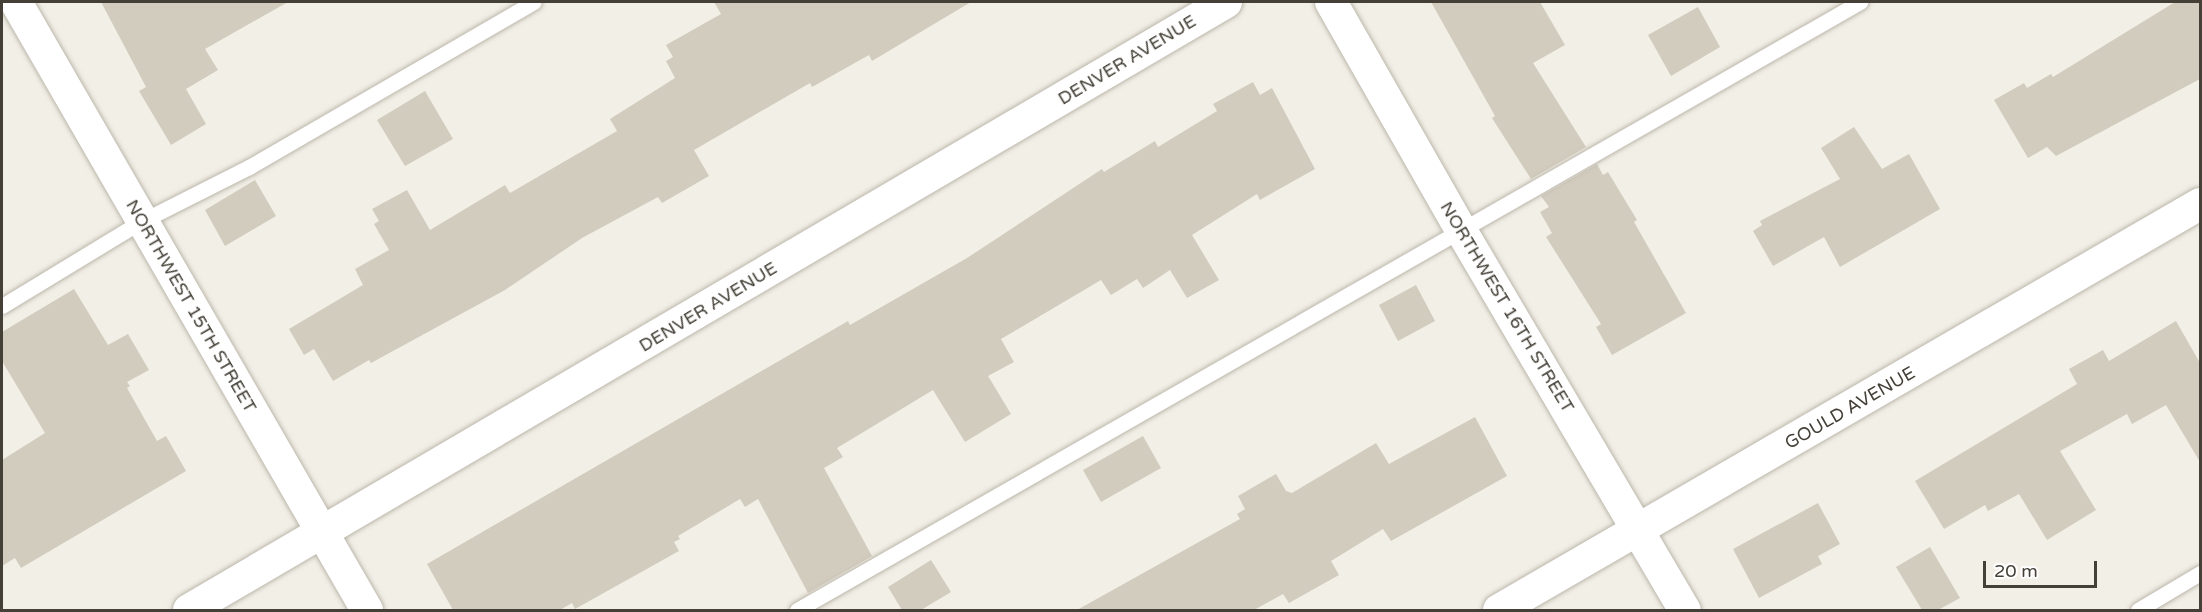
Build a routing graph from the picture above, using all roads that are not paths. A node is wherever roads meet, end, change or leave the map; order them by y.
1 (16, 2) edge
2 (534, 2) edge
3 (1226, 2) edge
4 (1331, 2) edge
5 (1860, 2) edge
6 (2200, 204) edge
7 (142, 221) junction
8 (1462, 232) junction
9 (2, 306) edge
10 (1639, 529) junction
11 (322, 534) junction
12 (2200, 573) edge
13 (189, 610) edge
14 (367, 610) edge
15 (797, 610) edge
16 (1499, 610) edge
17 (1685, 610) edge
18 (2138, 610) edge

1 - 7 street, NORTHWEST 15TH STREET
2 - 7 lane
3 - 11 street, DENVER AVENUE
4 - 8 street, NORTHWEST 16TH STREET
5 - 8 lane
6 - 10 street, GOULD AVENUE
7 - 9 lane
7 - 11 street, NORTHWEST 15TH STREET
8 - 10 street, NORTHWEST 16TH STREET
8 - 15 lane
10 - 16 street, GOULD AVENUE
10 - 17 street, NORTHWEST 16TH STREET
11 - 13 street, DENVER AVENUE
11 - 14 street, NORTHWEST 15TH STREET
12 - 18 lane

